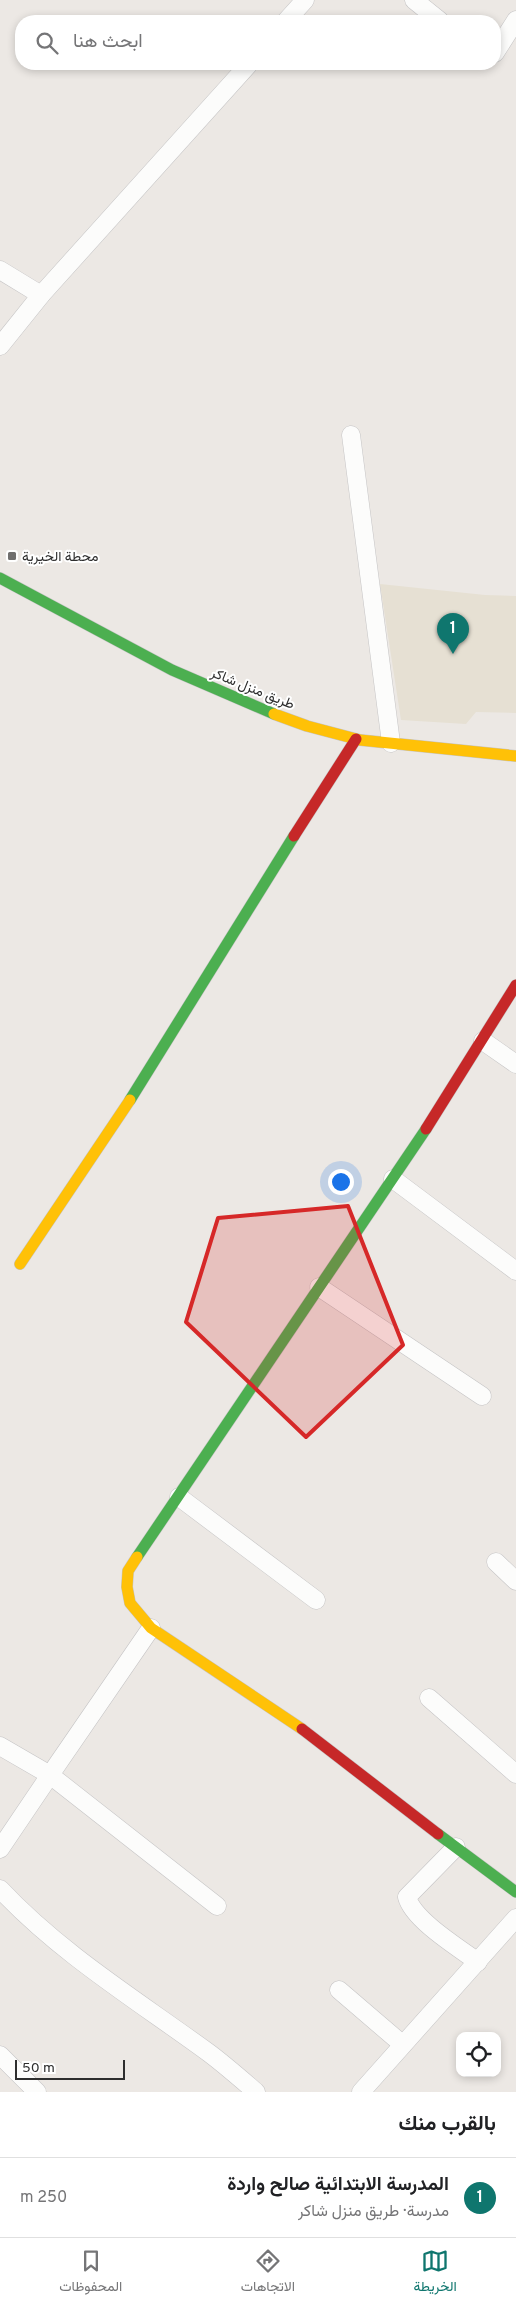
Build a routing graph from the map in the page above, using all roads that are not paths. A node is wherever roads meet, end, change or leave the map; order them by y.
1 (305, 0) edge
2 (414, 0) edge
3 (291, 15) edge
4 (433, 15) edge
5 (516, 20) edge
6 (501, 44) edge
7 (243, 70) edge
8 (0, 270) edge
9 (41, 295) junction
10 (0, 346) edge
11 (351, 435) dead end
12 (0, 578) edge
13 (356, 739) junction
14 (391, 743) junction
15 (516, 756) edge
16 (516, 985) edge
17 (484, 1041) junction
18 (516, 1064) edge
19 (393, 1179) junction
20 (20, 1264) dead end
21 (516, 1271) edge
22 (319, 1287) junction
23 (482, 1396) dead end
24 (179, 1497) junction
25 (496, 1562) dead end
26 (516, 1582) edge
27 (316, 1600) dead end
28 (151, 1628) junction
29 (428, 1698) dead end
30 (0, 1746) edge
31 (516, 1774) edge
32 (50, 1775) junction
33 (456, 1847) junction
34 (0, 1849) edge
35 (0, 1889) edge
36 (516, 1892) edge
37 (217, 1906) dead end
38 (516, 1918) edge
39 (478, 1962) junction
40 (339, 1990) dead end
41 (402, 2044) junction
42 (0, 2055) edge
43 (37, 2092) edge
44 (256, 2092) edge
45 (361, 2092) edge

1 - 3 street
2 - 4 street
5 - 6 street
7 - 9 street
8 - 9 street
9 - 10 street
11 - 14 street
12 - 13 street, طريق منزل شاكر
13 - 14 street, طريق منزل شاكر
13 - 20 street
14 - 15 street, طريق منزل شاكر
16 - 17 street
17 - 18 street
17 - 19 street
19 - 21 street
19 - 22 street
22 - 23 street
22 - 24 street
24 - 27 street
24 - 28 street
25 - 26 street
28 - 32 street
28 - 33 street
29 - 31 street
30 - 32 street
32 - 34 street
32 - 37 street
33 - 36 street
33 - 39 street
35 - 44 street
38 - 39 street
39 - 41 street
40 - 41 street
41 - 45 street
42 - 43 street

